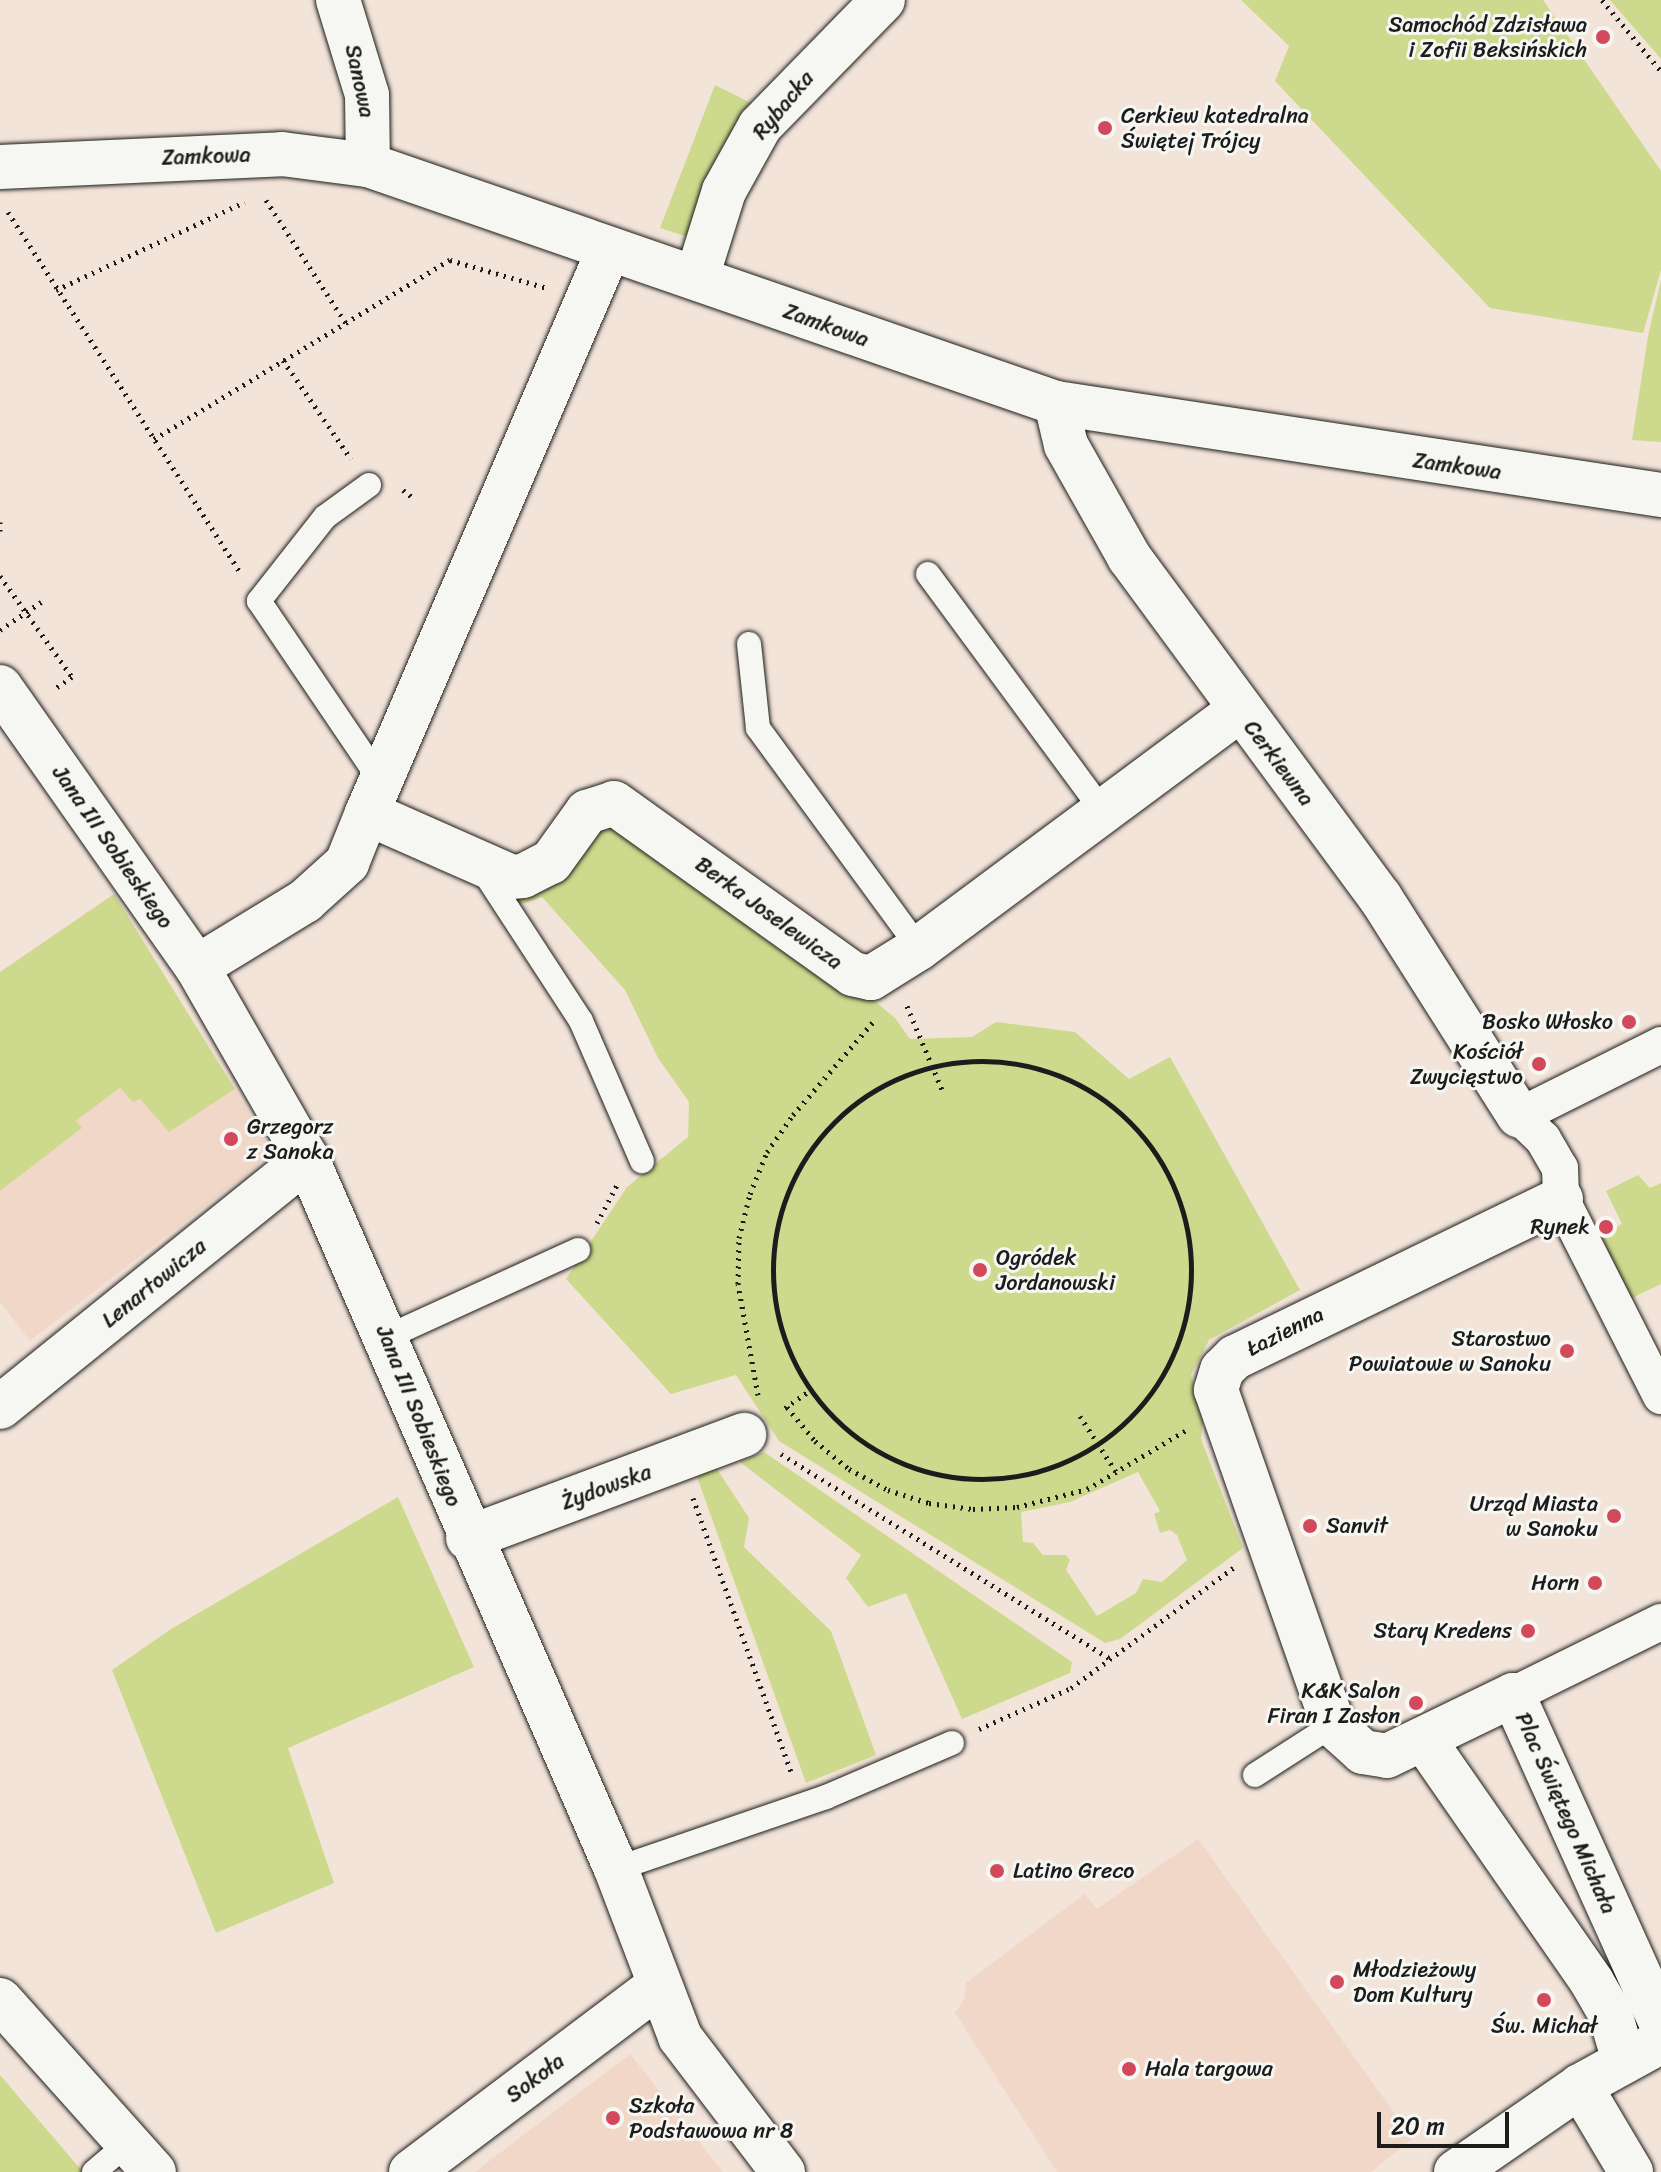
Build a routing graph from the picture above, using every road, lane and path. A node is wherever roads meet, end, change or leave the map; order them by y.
1 (338, 0) edge
2 (883, 0) edge
3 (1602, 0) edge
4 (1661, 71) edge
5 (368, 165) junction
6 (1, 185) edge
7 (263, 194) dead end
8 (249, 200) dead end
9 (609, 249) junction
10 (697, 277) junction
11 (56, 290) junction
12 (587, 299) junction
13 (346, 323) junction
14 (283, 360) junction
15 (1056, 403) junction
16 (154, 439) junction
17 (369, 485) joint
18 (1661, 495) edge
19 (0, 522) edge
20 (0, 531) edge
21 (233, 562) dead end
22 (928, 574) dead end
23 (0, 576) edge
24 (41, 602) dead end
25 (26, 612) junction
26 (0, 630) edge
27 (749, 644) dead end
28 (0, 687) edge
29 (43, 697) dead end
30 (1239, 710) junction
31 (374, 797) junction
32 (1103, 811) junction
33 (478, 863) junction
34 (197, 967) junction
35 (900, 977) junction
36 (881, 1018) dead end
37 (1661, 1045) edge
38 (933, 1068) junction
39 (943, 1092) dead end
40 (1519, 1116) junction
41 (307, 1159) junction
42 (642, 1161) dead end
43 (607, 1197) dead end
44 (1561, 1199) junction
45 (585, 1242) joint
46 (387, 1337) junction
47 (1661, 1396) edge
48 (0, 1407) edge
49 (787, 1407) dead end
50 (1080, 1416) dead end
51 (752, 1421) junction
52 (1198, 1431) dead end
53 (1097, 1444) junction
54 (679, 1460) junction
55 (1118, 1475) junction
56 (468, 1538) junction
57 (1269, 1542) junction
58 (1661, 1622) edge
59 (1109, 1658) junction
60 (1513, 1695) junction
61 (991, 1723) dead end
62 (1333, 1725) junction
63 (1424, 1740) junction
64 (952, 1743) dead end
65 (1255, 1775) dead end
66 (802, 1802) junction
67 (616, 1869) junction
68 (659, 1985) junction
69 (0, 2000) edge
70 (1661, 2023) edge
71 (1642, 2051) edge
72 (1580, 2086) junction
73 (141, 2158) edge
74 (94, 2172) edge
75 (411, 2172) edge
76 (783, 2172) edge
77 (1456, 2172) edge
78 (1631, 2172) edge

1 - 5 street, Sanowa
2 - 10 street, Rybacka
3 - 4 path
5 - 6 street, Zamkowa
5 - 9 street, Zamkowa
6 - 11 path
7 - 13 path
8 - 11 path
9 - 10 street, Zamkowa
9 - 12 street
10 - 15 street, Zamkowa
11 - 16 path
12 - 13 path
12 - 31 street
13 - 14 path
14 - 16 path
14 - 17 path
15 - 18 street, Zamkowa
15 - 30 street, Cerkiewna
16 - 21 path
17 - 31 lane
19 - 20 path
22 - 32 lane
23 - 25 path
24 - 25 path
25 - 26 path
25 - 29 path
27 - 35 lane
28 - 34 street, Jana III Sobieskiego
30 - 32 street
30 - 40 street, Cerkiewna
31 - 33 street, Berka Joselewicza
31 - 34 street
32 - 35 street
33 - 35 street, Berka Joselewicza
33 - 42 lane
34 - 41 street, Jana III Sobieskiego
35 - 38 path
36 - 51 path
37 - 40 street
38 - 39 path
38 - 53 path
38 - 53 path
40 - 44 street
41 - 46 street, Jana III Sobieskiego
41 - 48 street, Lenartowicza
43 - 45 path
44 - 47 street
44 - 57 street, Łazienna
45 - 46 lane
46 - 56 street, Jana III Sobieskiego
49 - 55 path
50 - 53 path
51 - 54 street, Żydowska
51 - 59 path
52 - 55 path
53 - 55 path
54 - 56 street, Żydowska
54 - 66 path
56 - 67 street, Jana III Sobieskiego
57 - 59 path
57 - 62 street, Łazienna
58 - 60 street
59 - 61 path
60 - 63 street, Plac Świętego Michała
60 - 70 street, Plac Świętego Michała
62 - 63 street, Plac Świętego Michała
62 - 65 lane
63 - 71 street
64 - 66 lane
66 - 67 lane
67 - 68 street, Jana III Sobieskiego
68 - 75 street, Sokoła
68 - 76 street, Jana III Sobieskiego
69 - 73 street
71 - 72 street
72 - 77 street
72 - 78 street
73 - 74 lane

